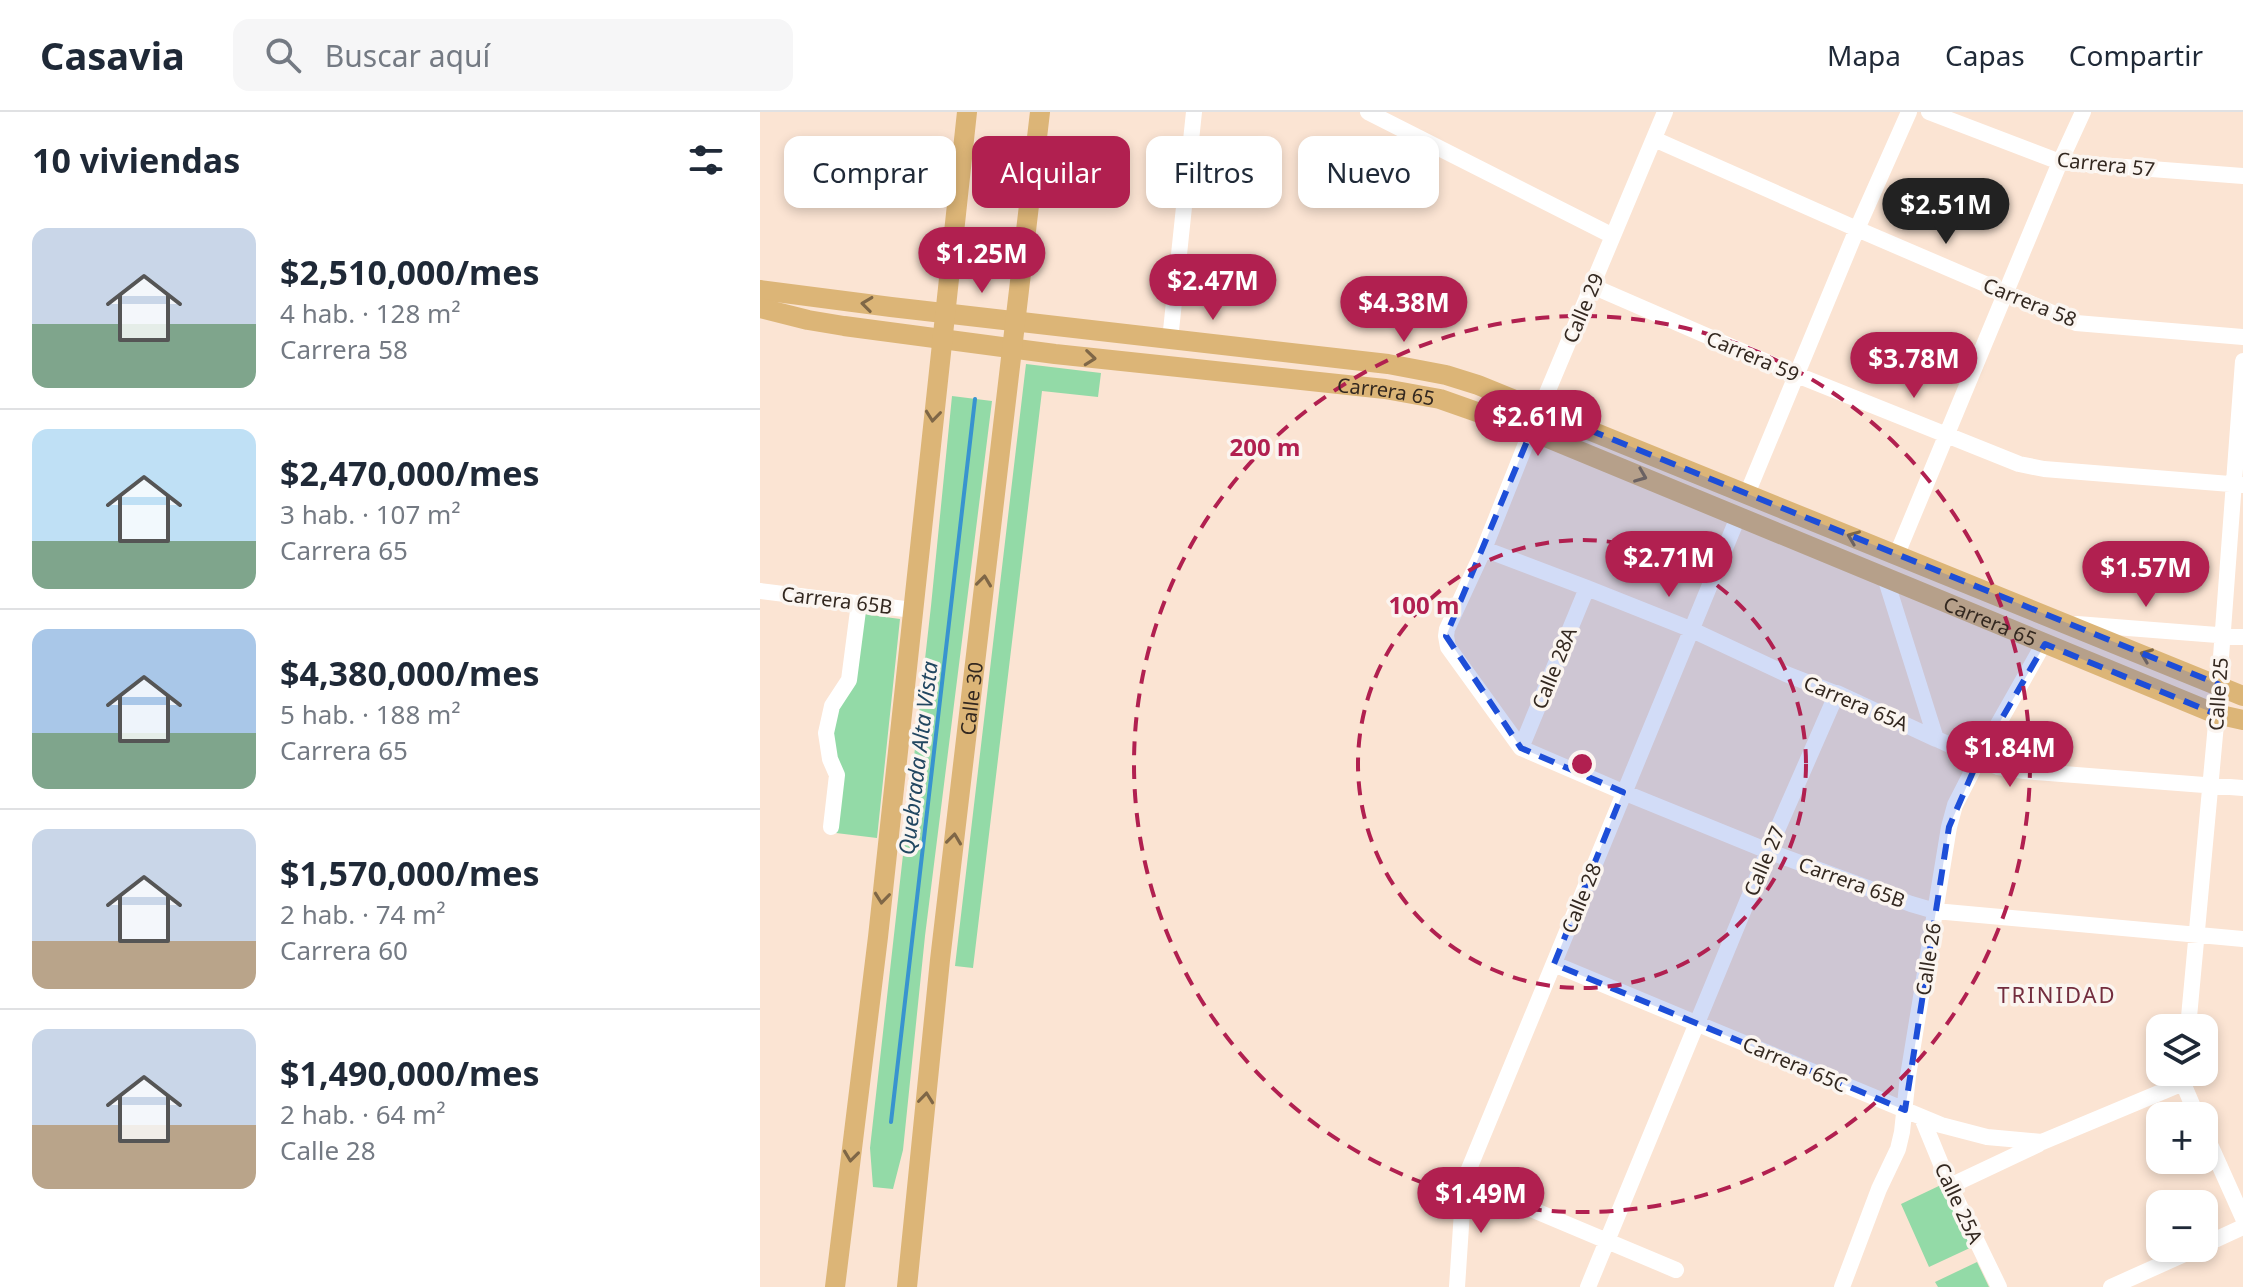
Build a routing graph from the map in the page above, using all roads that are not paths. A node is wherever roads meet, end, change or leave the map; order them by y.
1 (967, 112) edge
2 (1040, 112) edge
3 (1194, 112) edge
4 (1368, 112) edge
5 (1665, 112) edge
6 (1909, 112) edge
7 (1929, 112) edge
8 (2083, 112) edge
9 (1654, 139) junction
10 (2060, 162) junction
11 (2243, 176) edge
12 (1857, 229) junction
13 (1613, 236) junction
14 (1592, 286) junction
15 (760, 290) edge
16 (2006, 293) junction
17 (760, 308) edge
18 (944, 313) junction
19 (1016, 321) junction
20 (2243, 337) edge
21 (941, 339) junction
22 (1170, 340) junction
23 (1012, 348) junction
24 (2243, 361) edge
25 (1797, 375) junction
26 (1540, 410) junction
27 (1531, 431) junction
28 (1946, 434) junction
29 (2238, 485) edge
30 (1747, 494) junction
31 (1738, 517) junction
32 (1484, 549) junction
33 (1897, 554) junction
34 (1885, 577) junction
35 (1587, 588) junction
36 (760, 591) edge
37 (859, 603) junction
38 (913, 610) junction
39 (2067, 623) junction
40 (1690, 629) junction
41 (2222, 635) junction
42 (2243, 637) edge
43 (2044, 643) junction
44 (2218, 684) junction
45 (1837, 693) junction
46 (2243, 696) edge
47 (2216, 714) junction
48 (2243, 720) edge
49 (1936, 739) junction
50 (1521, 748) junction
51 (1979, 758) junction
52 (2210, 785) junction
53 (2243, 788) edge
54 (1623, 792) junction
55 (831, 827) dead end
56 (1768, 851) junction
57 (1935, 911) junction
58 (2196, 934) junction
59 (2243, 939) edge
60 (1554, 964) junction
61 (2189, 1014) edge
62 (1697, 1023) junction
63 (2164, 1086) edge
64 (1905, 1110) junction
65 (1922, 1118) junction
66 (2042, 1142) junction
67 (2218, 1162) edge
68 (1464, 1181) junction
69 (1950, 1186) junction
70 (2243, 1218) edge
71 (2243, 1227) edge
72 (2218, 1239) edge
73 (1607, 1242) junction
74 (2167, 1262) edge
75 (1676, 1270) dead end
76 (835, 1287) edge
77 (907, 1287) edge
78 (1457, 1287) edge
79 (1588, 1287) edge
80 (1842, 1287) edge
81 (1999, 1287) edge
82 (2111, 1287) edge

1 - 18 main road
2 - 19 main road, Calle 30
3 - 22 street
4 - 13 street
5 - 9 street, Calle 29
6 - 12 street
7 - 10 street, Carrera 57
8 - 10 street
9 - 12 street, Carrera 58
9 - 13 street, Calle 29
10 - 11 street, Carrera 57
10 - 16 street
12 - 16 street, Carrera 58
12 - 25 street
13 - 14 street, Calle 29
14 - 25 street, Carrera 59
14 - 26 street, Calle 29
18 -> 15 main road, Carrera 65
16 - 20 street, Carrera 58
16 - 28 street
17 - 21 main road, Carrera 65
18 - 19 main road, Carrera 65
18 - 21 main road
19 - 22 main road, Carrera 65
19 - 23 main road, Calle 30
21 - 23 main road, Carrera 65
21 -> 38 main road
22 - 26 main road, Carrera 65
23 -> 27 main road, Carrera 65
77 -> 23 main road, Calle 30
24 - 29 street, Calle 25
25 - 28 street, Carrera 59
25 - 30 street
26 - 27 street, Calle 29
26 - 30 main road, Carrera 65
27 -> 31 main road, Carrera 65
27 - 32 street, Calle 29
28 - 29 street, Carrera 59
28 - 33 street
29 - 41 street, Calle 25
33 -> 30 main road, Carrera 65
31 - 34 main road, Carrera 65
31 - 40 street, Calle 28
32 - 35 street, Carrera 65A
32 - 50 street, Calle 29
33 - 39 main road, Carrera 65
34 - 43 main road, Carrera 65
34 - 49 street
35 - 40 street, Carrera 65A
35 - 50 street, Calle 28A
36 - 37 street, Carrera 65B
37 - 38 street, Carrera 65B
37 - 55 street
38 -> 76 main road
39 - 41 street
44 -> 39 main road, Carrera 65
40 - 45 street, Carrera 65A
40 - 54 street, Calle 28
41 - 42 street
41 - 44 street, Calle 25
43 - 47 main road, Carrera 65
43 - 51 street, Calle 26
44 - 46 main road, Carrera 65
44 - 47 street, Calle 25
45 - 49 street, Carrera 65A
45 - 56 street, Calle 27
47 - 48 main road, Carrera 65
47 - 52 street, Calle 25
49 - 51 street, Carrera 65A
50 - 54 street, Carrera 65B
51 - 52 street, Carrera 65A
51 - 57 street, Calle 26
52 - 53 street, Carrera 65A
52 - 58 street, Calle 25
54 - 56 street, Carrera 65B
54 - 60 street, Calle 28
56 - 57 street, Carrera 65B
56 - 62 street, Calle 27
57 - 58 street, Carrera 65B
57 - 64 street, Calle 26
58 - 59 street, Carrera 65B
58 - 61 street, Calle 25
60 - 62 street, Carrera 65C
60 - 68 street, Calle 28
62 - 64 street, Carrera 65C
62 - 73 street, Calle 27
63 - 66 street, Carrera 65C
64 - 65 street, Carrera 65C
64 - 80 street, Calle 26
65 - 66 street, Carrera 65C
65 - 69 street, Calle 25A
66 - 69 street, Carrera 65C
67 - 70 street
68 - 73 street
68 - 78 street, Calle 28
69 - 81 street, Calle 25A
71 - 72 street
73 - 75 street
73 - 79 street, Calle 27
74 - 82 street

